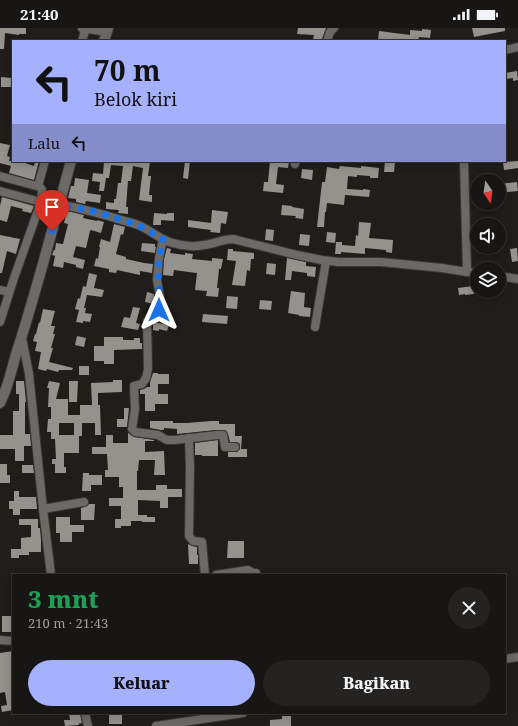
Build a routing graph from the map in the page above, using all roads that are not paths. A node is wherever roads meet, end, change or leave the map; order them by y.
1 (85, 28) edge
2 (334, 28) edge
3 (106, 33) edge
4 (82, 40) edge
5 (327, 40) edge
6 (518, 47) edge
7 (506, 50) edge
8 (44, 162) edge
9 (71, 162) edge
10 (464, 162) edge
11 (0, 176) edge
12 (0, 191) edge
13 (41, 195) junction
14 (58, 204) junction
15 (163, 239) junction
16 (326, 261) junction
17 (467, 272) junction
18 (470, 272) edge
19 (506, 277) edge
20 (518, 279) edge
21 (0, 290) edge
22 (9, 292) junction
23 (0, 322) edge
24 (315, 327) dead end
25 (21, 337) junction
26 (0, 403) edge
27 (189, 438) junction
28 (235, 447) dead end
29 (84, 502) dead end
30 (43, 509) junction
31 (256, 573) dead end
32 (51, 574) edge
33 (205, 574) edge
34 (222, 574) edge
35 (0, 640) edge
36 (12, 641) edge
37 (518, 656) edge
38 (506, 659) edge
39 (85, 714) edge
40 (230, 714) edge
41 (216, 715) edge
42 (88, 726) edge
43 (156, 726) edge

1 - 3 street
1 - 4 street
2 - 5 street
6 - 7 street
8 - 13 street
9 - 14 main road
10 - 17 street
11 - 13 street
12 - 13 street
13 - 14 street
13 - 22 street
14 - 15 street
14 - 25 main road
15 - 16 street
15 - 27 street
16 - 17 street
16 - 24 street
17 - 18 street
19 - 20 street
21 - 22 street
22 - 23 street
25 - 26 main road
25 - 30 street
27 - 28 street
27 - 33 street
29 - 30 street
30 - 32 street
31 - 34 street
35 - 36 street
37 - 38 street
39 - 42 street
40 - 41 street
41 - 43 street

